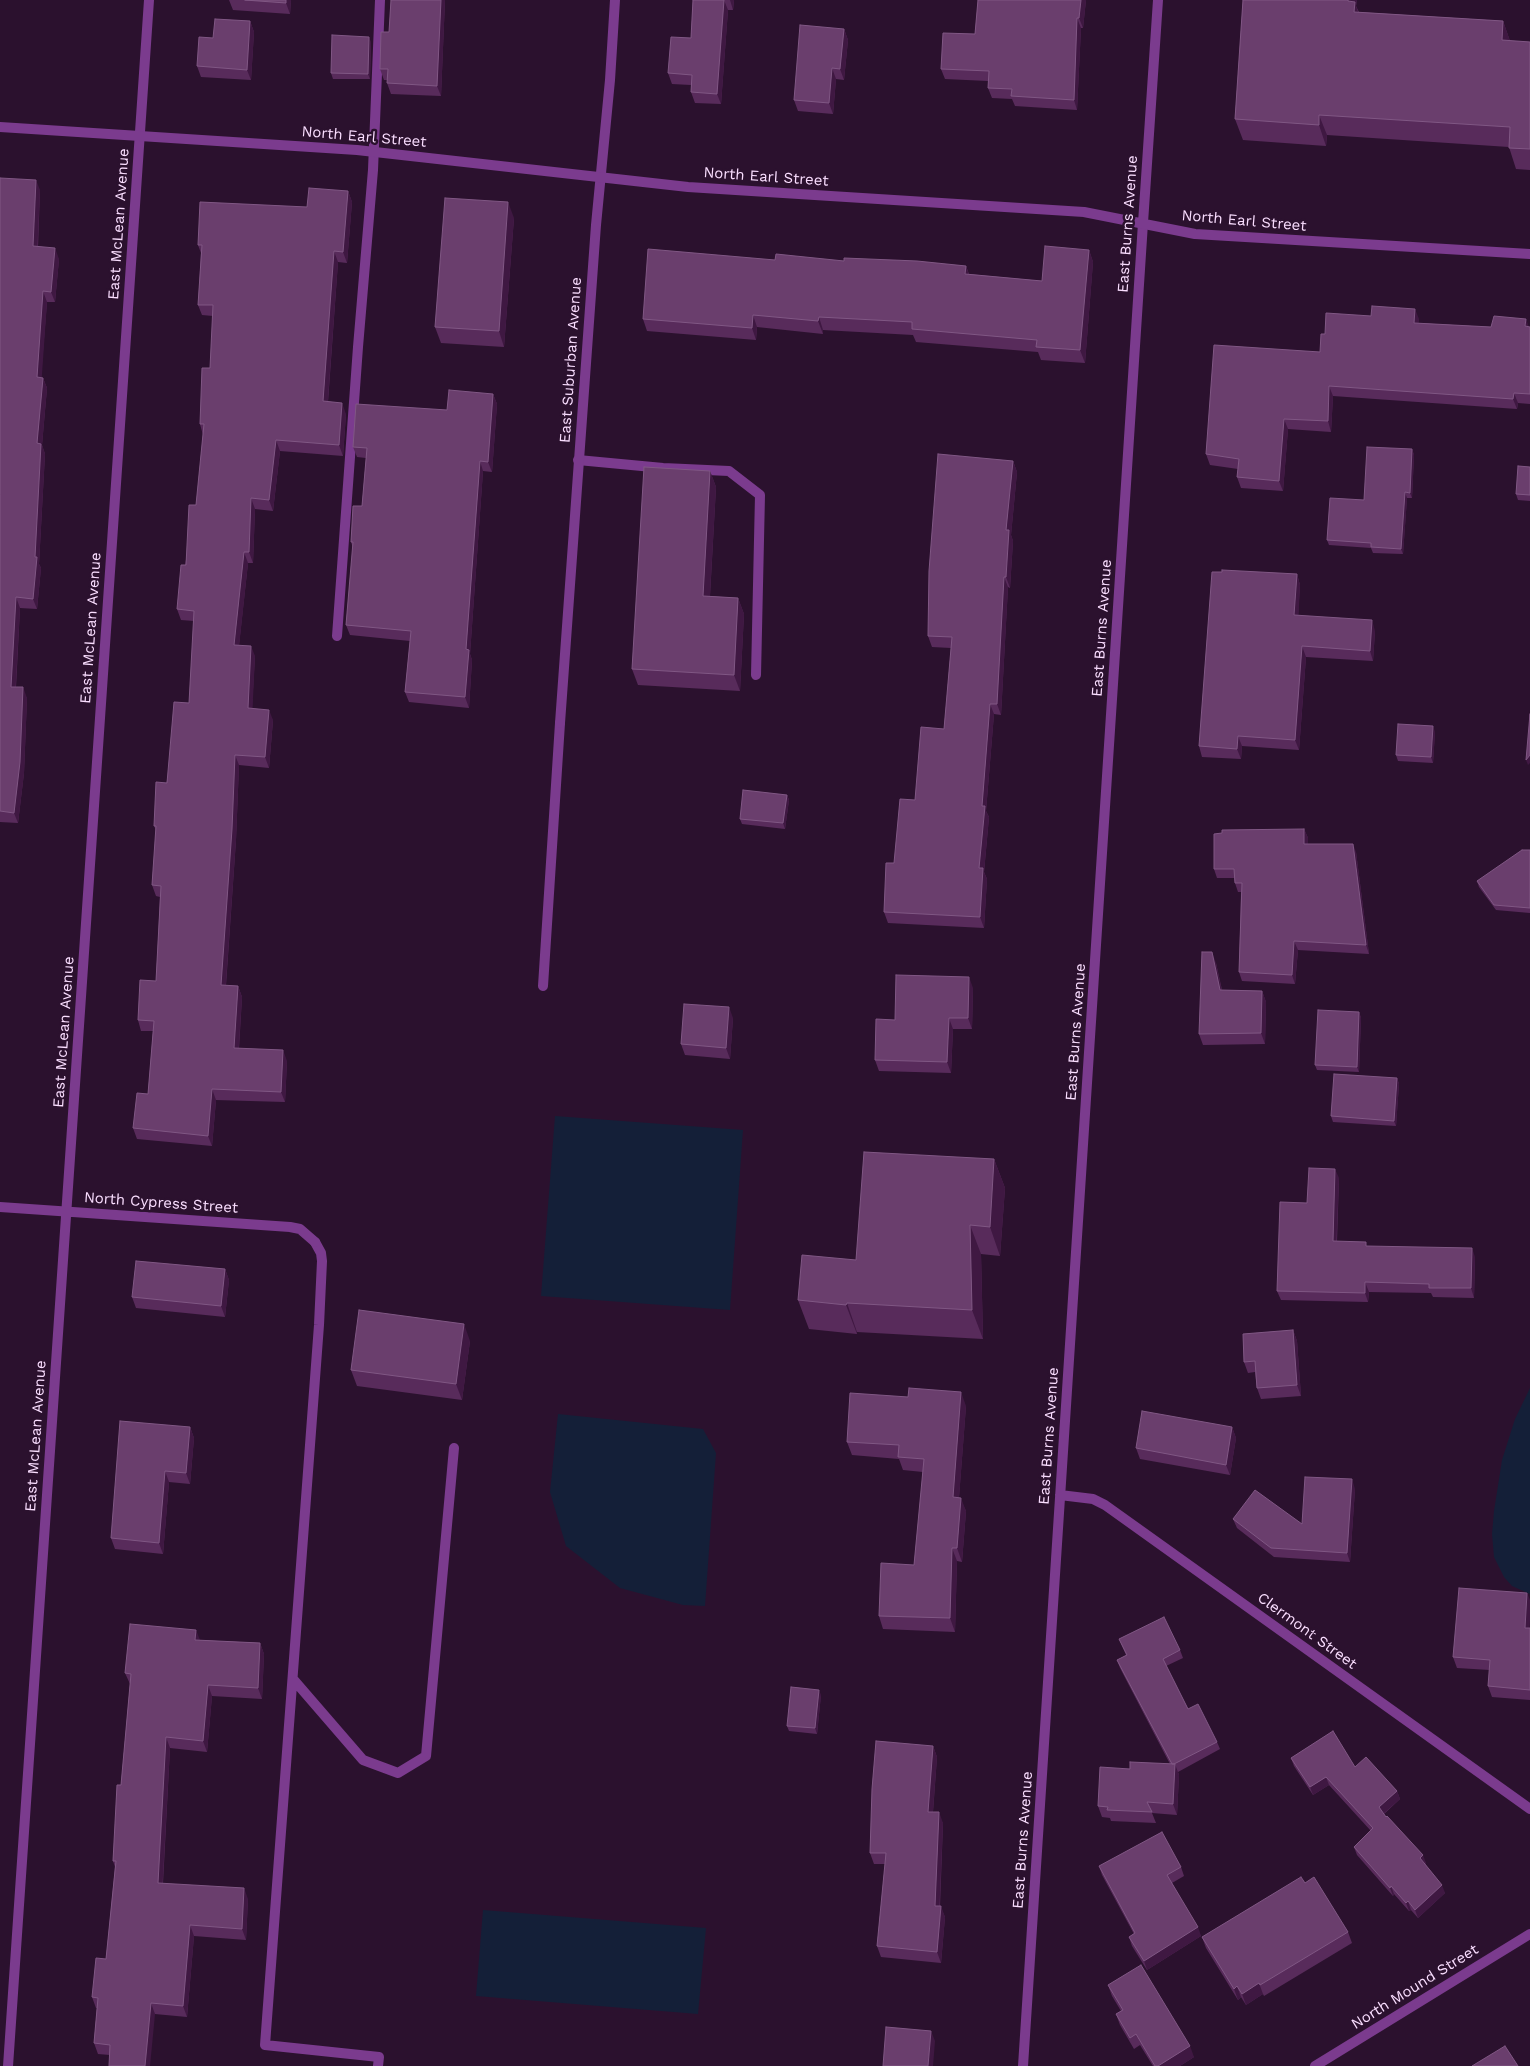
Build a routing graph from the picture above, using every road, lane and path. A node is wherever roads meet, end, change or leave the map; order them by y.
1 (149, 0) edge
2 (380, 0) edge
3 (616, 0) edge
4 (1158, 0) edge
5 (0, 127) edge
6 (140, 136) junction
7 (374, 152) junction
8 (601, 177) junction
9 (1143, 223) junction
10 (1530, 254) edge
11 (578, 460) junction
12 (337, 636) dead end
13 (756, 675) dead end
14 (543, 986) dead end
15 (0, 1207) edge
16 (66, 1211) junction
17 (454, 1448) dead end
18 (1060, 1495) junction
19 (293, 1679) junction
20 (1530, 1809) edge
21 (1530, 1934) edge
22 (8, 2066) edge
23 (378, 2066) edge
24 (1023, 2066) edge
25 (1315, 2066) edge

1 - 6 street, East McLean Avenue
2 - 7 street
3 - 8 street, East Suburban Avenue
4 - 9 street, East Burns Avenue
5 - 6 street, North Earl Street
6 - 7 street, North Earl Street
6 - 16 street, East McLean Avenue
7 - 8 street, North Earl Street
7 - 12 street
8 - 9 street, North Earl Street
8 - 11 street, East Suburban Avenue
9 - 10 street, North Earl Street
9 - 18 street, East Burns Avenue
11 - 13 street
11 - 14 street, East Suburban Avenue
15 - 16 street, North Cypress Street
16 - 19 street, North Cypress Street
16 - 22 street, East McLean Avenue
17 - 19 street
18 - 20 street, Clermont Street
18 - 24 street, East Burns Avenue
19 - 23 street
21 - 25 street, North Mound Street

